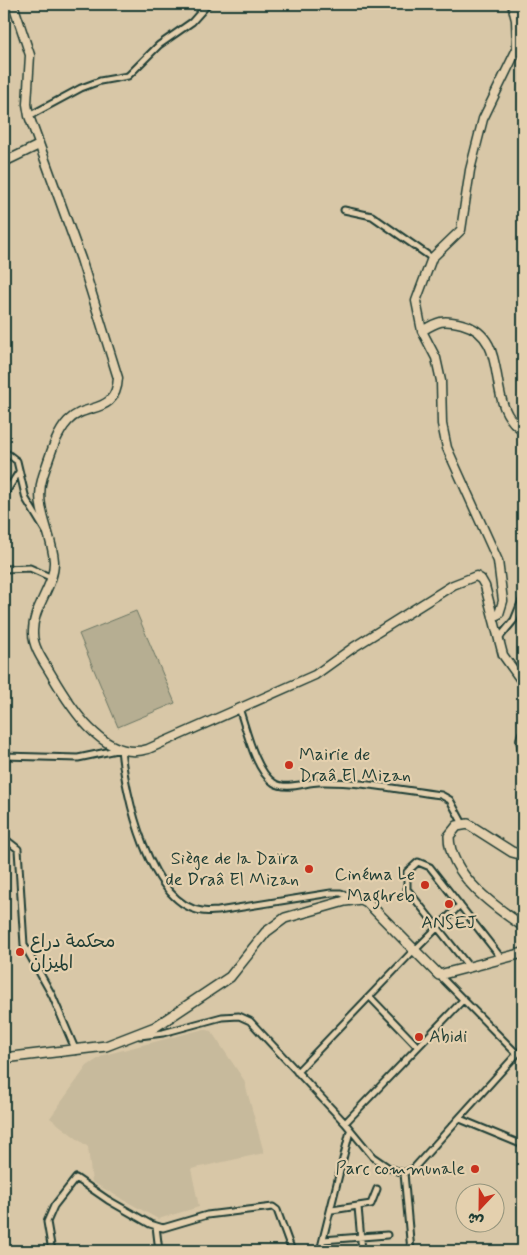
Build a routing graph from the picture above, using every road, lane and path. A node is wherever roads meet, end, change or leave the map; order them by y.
1 (13, 4) edge
2 (208, 4) edge
3 (512, 4) edge
4 (520, 42) edge
5 (29, 116) junction
6 (39, 145) junction
7 (4, 162) edge
8 (344, 210) dead end
9 (432, 258) junction
10 (422, 331) junction
11 (523, 430) edge
12 (4, 451) edge
13 (19, 472) junction
14 (4, 495) edge
15 (48, 535) junction
16 (4, 569) edge
17 (52, 578) junction
18 (523, 598) edge
19 (493, 617) junction
20 (499, 638) junction
21 (523, 683) edge
22 (239, 708) junction
23 (523, 734) edge
24 (121, 749) junction
25 (523, 751) edge
26 (4, 756) edge
27 (462, 824) junction
28 (4, 838) edge
29 (522, 856) edge
30 (354, 899) junction
31 (460, 905) junction
32 (438, 926) junction
33 (523, 926) edge
34 (414, 950) junction
35 (523, 953) edge
36 (502, 959) junction
37 (470, 967) junction
38 (439, 975) junction
39 (370, 997) junction
40 (464, 999) junction
41 (126, 1039) junction
42 (418, 1047) junction
43 (75, 1049) junction
44 (523, 1049) edge
45 (4, 1052) edge
46 (517, 1054) junction
47 (4, 1058) edge
48 (297, 1072) junction
49 (460, 1119) junction
50 (345, 1123) junction
51 (350, 1130) junction
52 (523, 1145) edge
53 (404, 1173) junction
54 (377, 1189) dead end
55 (358, 1207) junction
56 (332, 1210) junction
57 (156, 1226) junction
58 (387, 1235) dead end
59 (361, 1237) junction
60 (323, 1240) junction
61 (523, 1250) edge
62 (52, 1251) edge
63 (159, 1251) edge
64 (292, 1251) edge
65 (320, 1251) edge
66 (362, 1251) edge
67 (411, 1251) edge
68 (516, 1251) edge

1 - 5 main road
2 - 5 street
3 - 4 main road
4 - 9 main road
5 - 6 main road
6 - 7 main road
6 - 15 main road
8 - 9 street
9 - 10 main road
10 - 11 main road
10 - 19 main road
12 - 13 street
13 - 14 street
13 - 15 street
15 - 17 main road
16 - 17 street
17 - 24 main road
18 - 20 street
19 - 20 main road
19 - 22 main road
20 - 21 main road
22 - 24 main road
22 - 27 street
23 - 25 main road
24 - 26 street
24 - 30 street
27 - 29 main road
27 - 33 main road
28 - 43 street
30 - 34 main road
30 - 41 main road
31 - 32 street
31 - 32 street
31 - 36 street
32 - 34 street
32 - 37 street
34 - 38 main road
34 - 39 street
35 - 36 main road
36 - 37 main road
37 - 38 main road
38 - 40 street
39 - 42 street
39 - 48 street
40 - 42 street
40 - 46 street
41 - 43 main road
41 - 48 street
42 - 50 street
43 - 45 main road
43 - 47 main road
44 - 46 street
46 - 49 street
48 - 50 street
49 - 52 street
49 - 53 street
50 - 51 street
51 - 53 street
51 - 56 street
53 - 67 street
54 - 55 street
55 - 56 street
55 - 59 street
56 - 60 street
57 - 62 street
57 - 63 street
57 - 64 street
58 - 59 street
59 - 60 street
59 - 66 street
60 - 65 street
61 - 68 street

